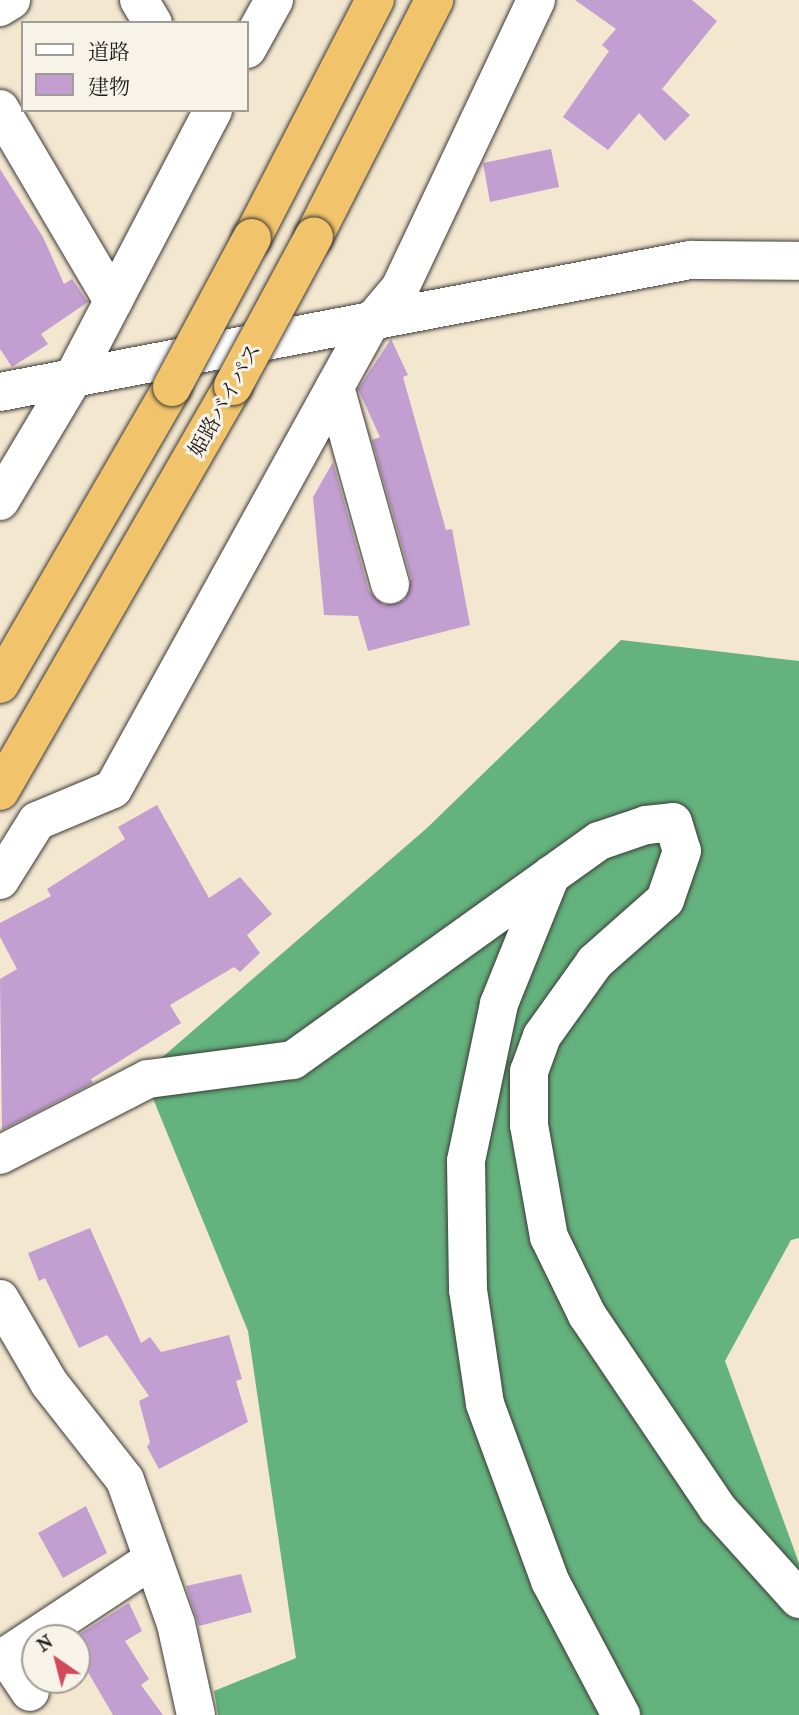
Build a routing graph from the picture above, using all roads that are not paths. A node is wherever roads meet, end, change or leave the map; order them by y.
1 (11, 0) edge
2 (139, 0) edge
3 (274, 0) edge
4 (374, 0) edge
5 (434, 0) edge
6 (536, 0) edge
7 (0, 7) edge
8 (152, 21) edge
9 (248, 47) edge
10 (0, 109) edge
11 (209, 112) edge
12 (799, 261) edge
13 (113, 301) junction
14 (369, 325) junction
15 (72, 380) junction
16 (335, 387) junction
17 (0, 393) edge
18 (0, 501) edge
19 (390, 584) dead end
20 (0, 684) edge
21 (7, 779) edge
22 (0, 802) edge
23 (37, 821) junction
24 (551, 875) junction
25 (0, 880) edge
26 (0, 1155) edge
27 (0, 1300) edge
28 (153, 1559) junction
29 (799, 1599) edge
30 (3, 1658) edge
31 (21, 1681) edge
32 (196, 1715) edge
33 (621, 1715) edge

1 - 7 street
2 - 8 street
3 - 9 street
4 - 20 highway, bridge
5 - 21 highway, 姫路バイパス, bridge
6 - 14 street
10 - 13 street
11 - 13 street
12 - 14 street
13 - 15 street
14 - 15 street
14 - 16 street
15 - 17 street
15 - 18 street
16 - 19 street
16 - 23 street
22 - 23 street
23 - 25 street
24 - 26 street
24 - 29 street
24 - 33 street
27 - 28 street
28 - 30 street
28 - 32 street
30 - 31 street

